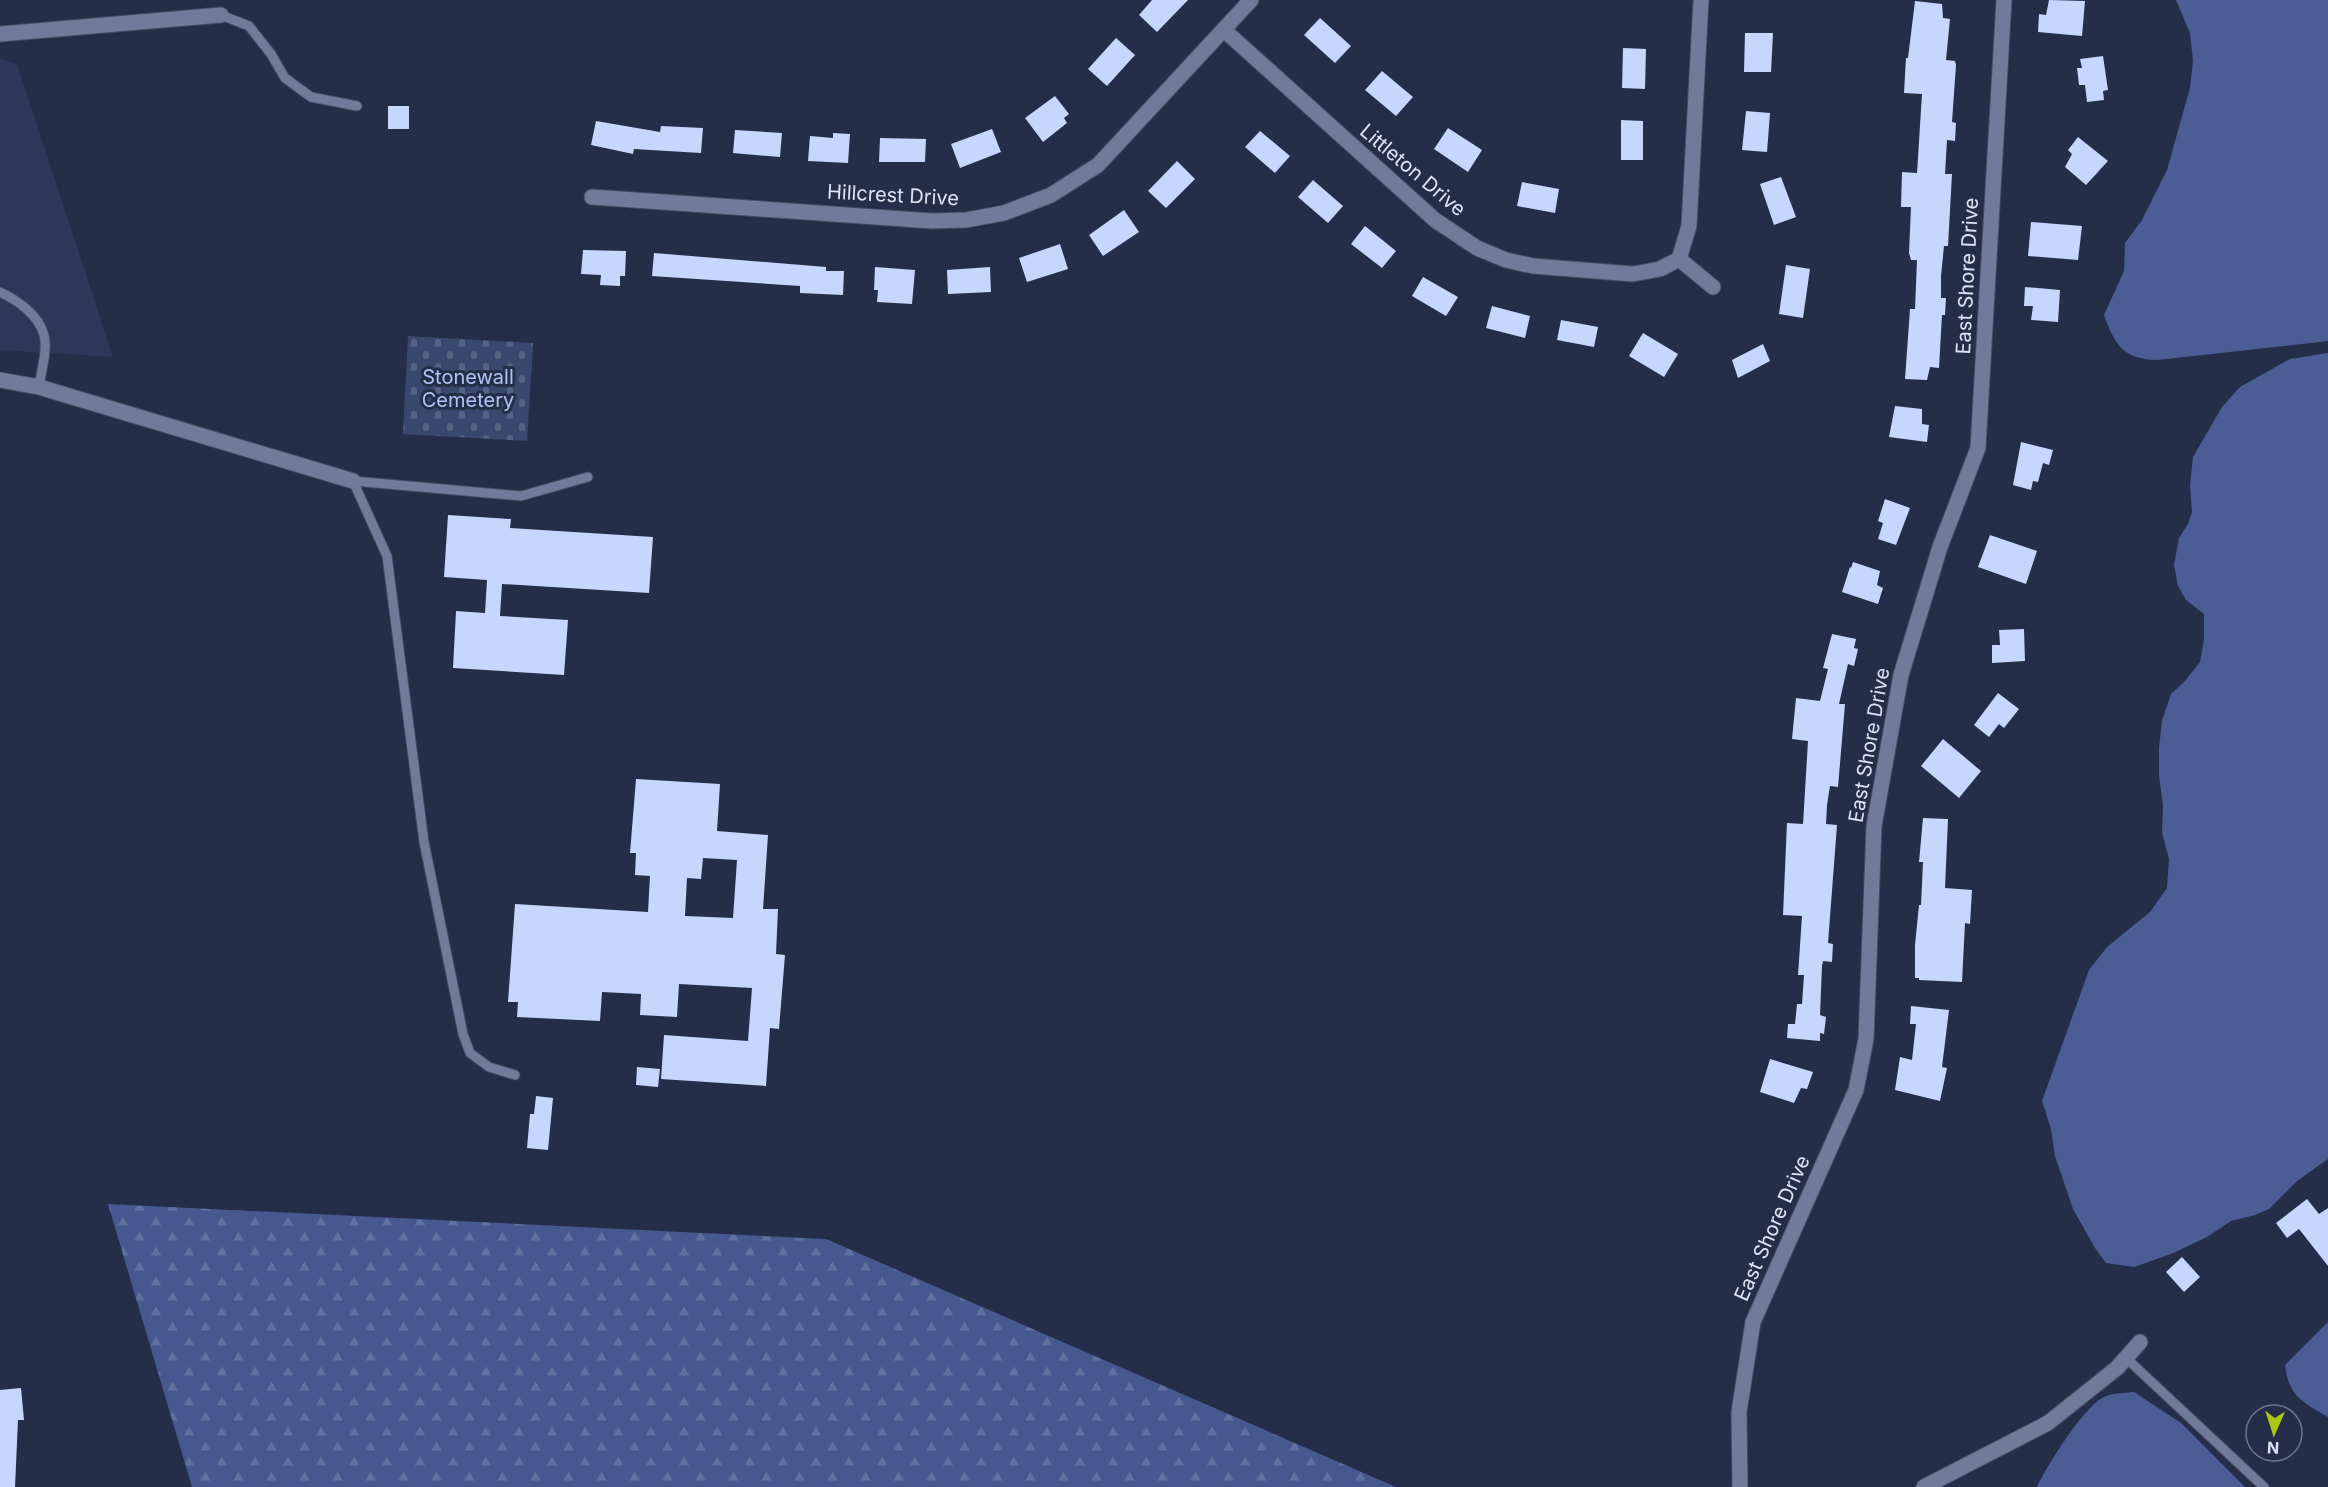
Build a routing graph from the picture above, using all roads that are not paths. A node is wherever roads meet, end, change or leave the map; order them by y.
1 (1251, 0) edge
2 (1701, 0) edge
3 (2004, 0) edge
4 (220, 15) joint
5 (1224, 30) junction
6 (0, 34) edge
7 (357, 106) dead end
8 (592, 197) dead end
9 (1679, 259) junction
10 (1713, 287) dead end
11 (0, 292) edge
12 (0, 380) edge
13 (39, 387) junction
14 (588, 477) dead end
15 (353, 481) junction
16 (515, 1075) dead end
17 (2140, 1342) dead end
18 (2126, 1358) junction
19 (1740, 1487) edge
20 (1924, 1487) edge
21 (2264, 1487) edge

1 - 5 street, Hillcrest Drive
2 - 9 street
3 - 19 street, East Shore Drive
4 - 6 street
4 - 7 lane
5 - 8 street, Hillcrest Drive
5 - 9 street, Littleton Drive
9 - 10 street
11 - 13 lane
12 - 13 street
13 - 15 street
14 - 15 lane
15 - 16 lane
17 - 18 street
18 - 20 street
18 - 21 lane

